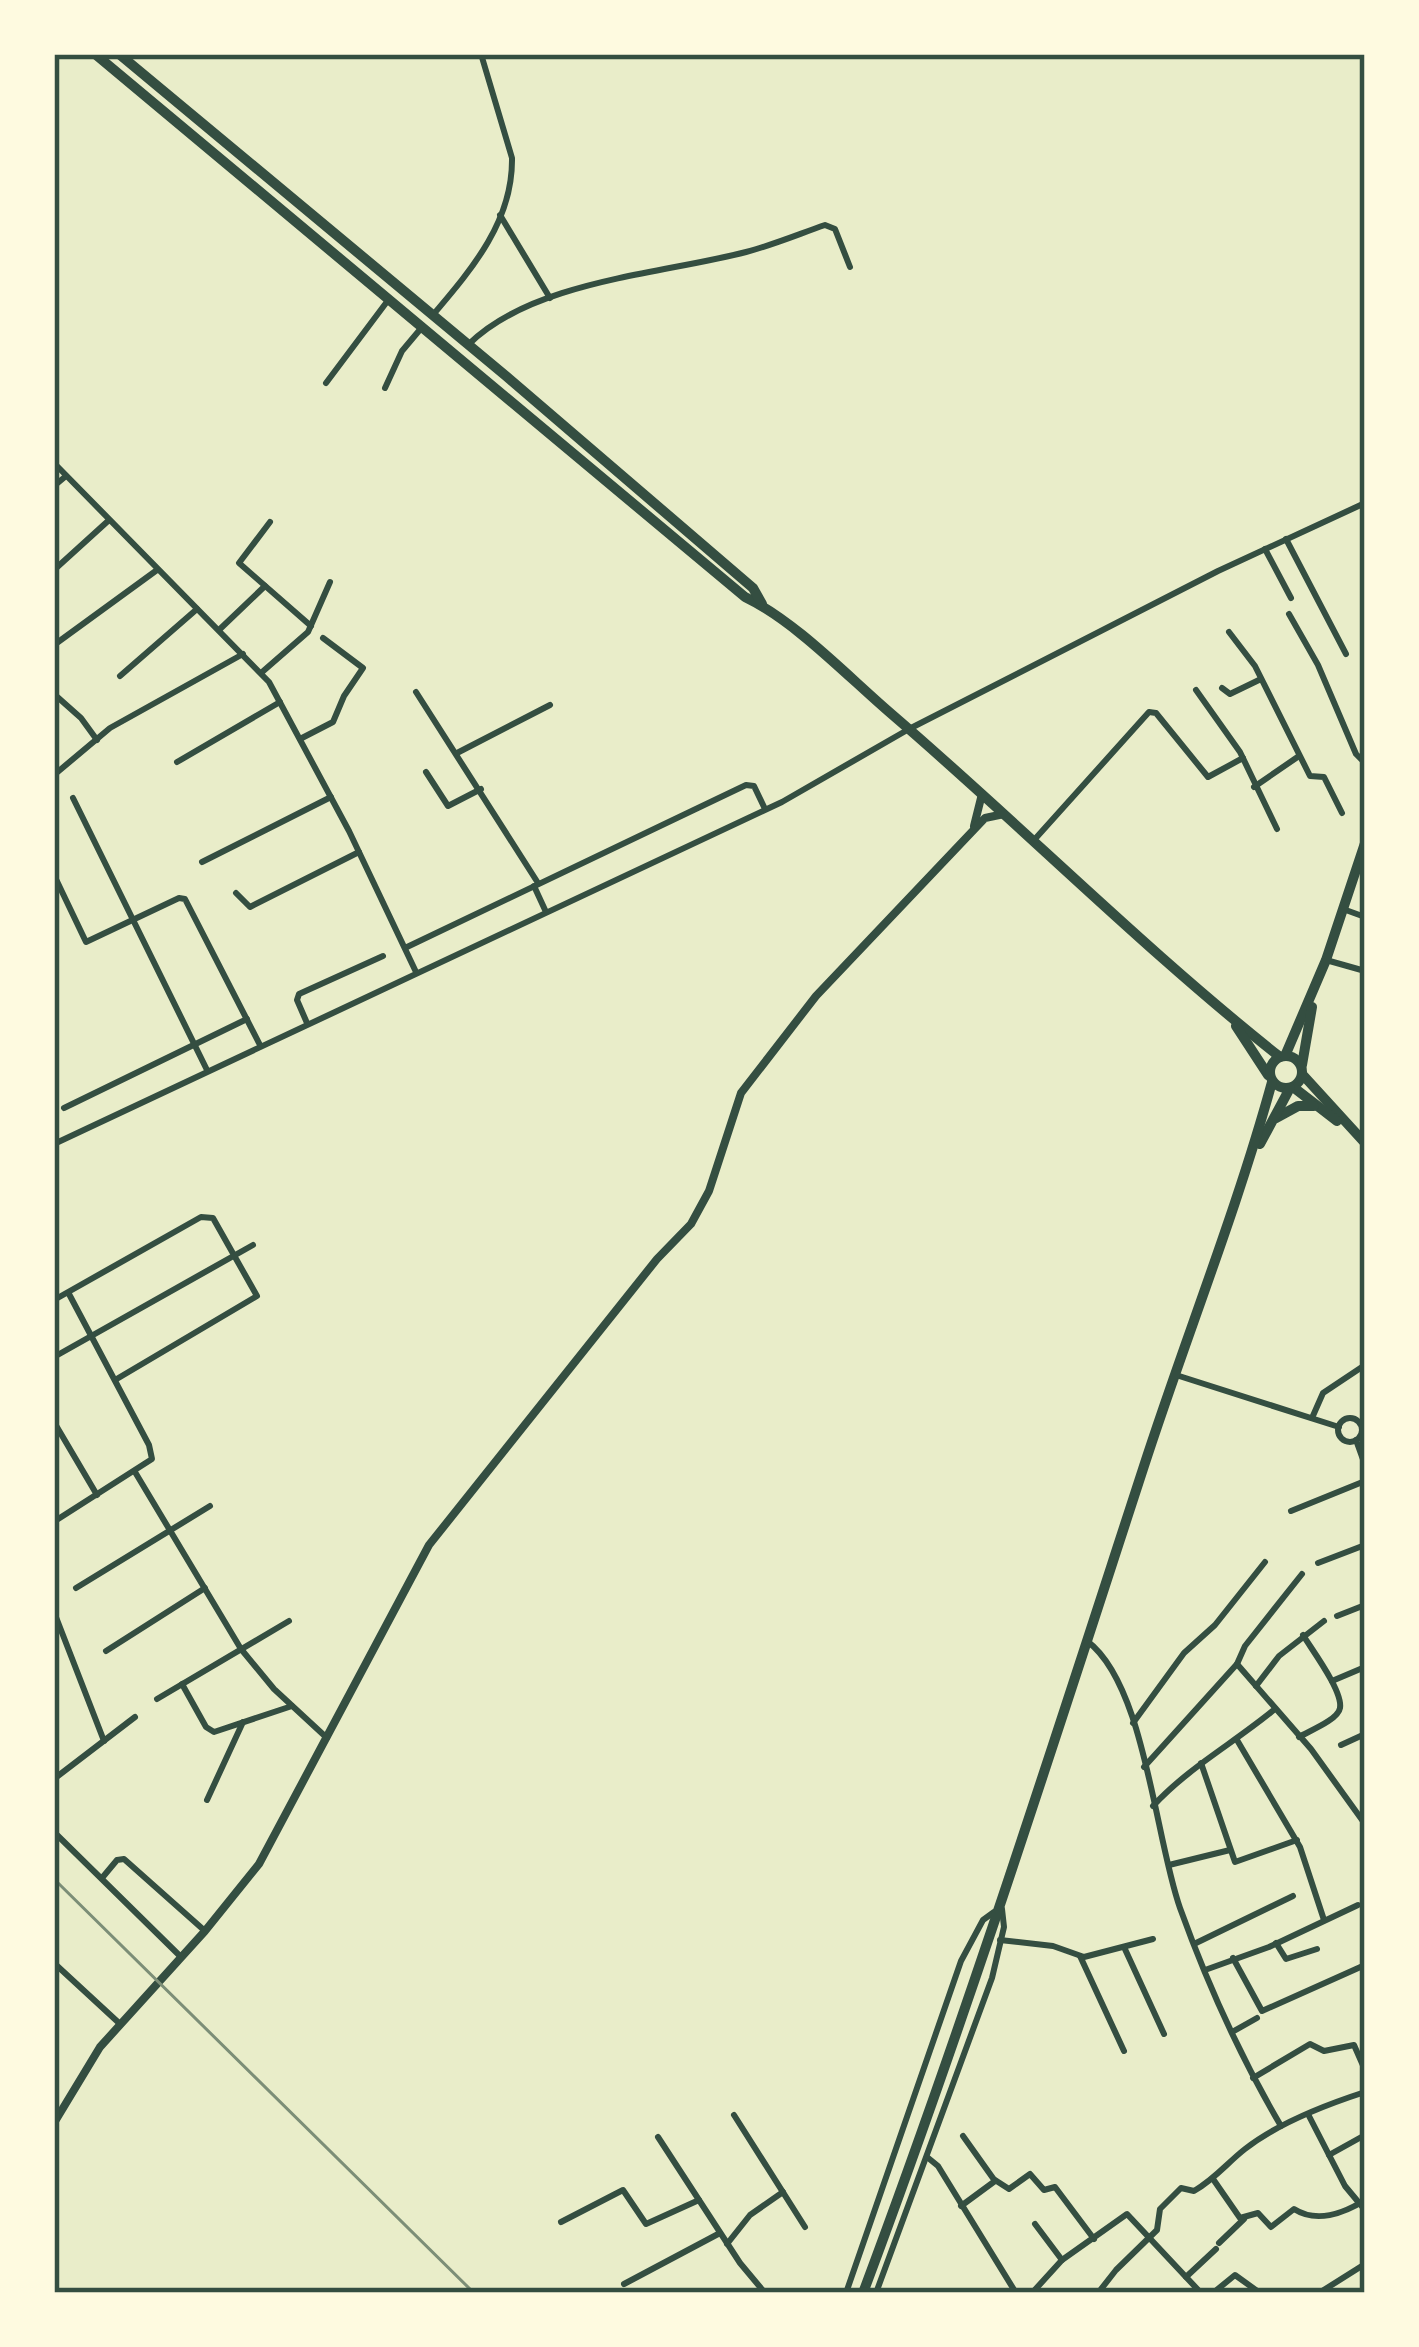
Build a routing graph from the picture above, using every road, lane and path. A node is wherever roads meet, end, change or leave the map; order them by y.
1 (95, 54) edge
2 (119, 54) edge
3 (481, 54) edge
4 (500, 215) junction
5 (850, 267) dead end
6 (550, 298) junction
7 (388, 299) junction
8 (434, 315) junction
9 (422, 327) junction
10 (469, 344) junction
11 (326, 383) dead end
12 (385, 388) dead end
13 (54, 463) edge
14 (66, 476) junction
15 (54, 486) edge
16 (1365, 503) edge
17 (109, 521) junction
18 (270, 522) dead end
19 (1286, 539) junction
20 (1265, 549) junction
21 (54, 569) edge
22 (157, 571) junction
23 (330, 582) dead end
24 (265, 586) junction
25 (1291, 598) dead end
26 (764, 606) junction
27 (197, 609) junction
28 (1289, 614) dead end
29 (311, 626) junction
30 (219, 630) junction
31 (1229, 632) dead end
32 (323, 638) dead end
33 (54, 645) edge
34 (243, 654) junction
35 (1346, 654) dead end
36 (261, 673) junction
37 (120, 676) dead end
38 (1261, 679) junction
39 (1222, 688) dead end
40 (1196, 690) dead end
41 (416, 692) dead end
42 (54, 694) edge
43 (62, 702) junction
44 (280, 702) junction
45 (550, 705) dead end
46 (54, 709) edge
47 (909, 730) junction
48 (300, 739) junction
49 (97, 740) junction
50 (457, 753) junction
51 (1299, 756) junction
52 (1243, 758) junction
53 (177, 762) dead end
54 (1365, 763) edge
55 (426, 772) dead end
56 (54, 775) edge
57 (1254, 787) junction
58 (481, 789) junction
59 (982, 792) junction
60 (331, 797) junction
61 (73, 798) dead end
62 (765, 809) junction
63 (1342, 813) dead end
64 (1008, 814) junction
65 (1277, 829) dead end
66 (971, 832) junction
67 (1035, 839) junction
68 (1365, 842) edge
69 (359, 852) junction
70 (202, 862) dead end
71 (54, 875) edge
72 (536, 885) junction
73 (236, 893) dead end
74 (1343, 909) junction
75 (546, 912) junction
76 (1365, 917) edge
77 (132, 921) junction
78 (406, 947) junction
79 (383, 956) dead end
80 (1326, 960) junction
81 (1365, 971) edge
82 (416, 972) junction
83 (1316, 986) junction
84 (1231, 1018) junction
85 (247, 1019) junction
86 (307, 1023) junction
87 (194, 1044) junction
88 (260, 1045) junction
89 (1282, 1056) junction
90 (207, 1070) junction
91 (1302, 1070) junction
92 (1271, 1080) junction
93 (1292, 1088) junction
94 (1318, 1107) junction
95 (64, 1108) dead end
96 (1276, 1118) junction
97 (1362, 1140) edge
98 (54, 1144) edge
99 (1252, 1156) junction
100 (254, 1245) dead end
101 (235, 1256) junction
102 (68, 1292) junction
103 (54, 1300) edge
104 (92, 1336) junction
105 (54, 1357) edge
106 (1365, 1365) edge
107 (1174, 1374) junction
108 (115, 1380) junction
109 (1312, 1418) junction
110 (54, 1422) edge
111 (1363, 1422) edge
112 (1339, 1427) junction
113 (1355, 1440) junction
114 (1365, 1465) edge
115 (135, 1472) junction
116 (1365, 1481) edge
117 (98, 1495) junction
118 (210, 1506) dead end
119 (1292, 1511) dead end
120 (55, 1521) edge
121 (169, 1528) junction
122 (1365, 1545) edge
123 (1265, 1562) dead end
124 (1318, 1563) dead end
125 (1302, 1574) dead end
126 (76, 1588) dead end
127 (205, 1588) junction
128 (1365, 1605) edge
129 (54, 1612) edge
130 (1337, 1616) dead end
131 (289, 1621) dead end
132 (1324, 1621) dead end
133 (1303, 1635) junction
134 (1087, 1641) junction
135 (241, 1649) junction
136 (106, 1651) dead end
137 (1237, 1664) junction
138 (1365, 1667) edge
139 (1332, 1681) junction
140 (182, 1684) junction
141 (1256, 1686) junction
142 (157, 1699) dead end
143 (292, 1706) junction
144 (1274, 1709) junction
145 (135, 1717) dead end
146 (243, 1722) junction
147 (1133, 1723) junction
148 (1365, 1734) edge
149 (327, 1738) junction
150 (1299, 1738) junction
151 (104, 1741) junction
152 (1237, 1741) junction
153 (1341, 1745) dead end
154 (1201, 1763) junction
155 (1144, 1767) junction
156 (54, 1779) edge
157 (207, 1800) dead end
158 (1365, 1801) edge
159 (1153, 1806) junction
160 (1352, 1806) junction
161 (1365, 1824) edge
162 (54, 1832) edge
163 (1297, 1840) junction
164 (1230, 1850) junction
165 (1168, 1865) junction
166 (100, 1879) junction
167 (1293, 1896) dead end
168 (1358, 1905) dead end
169 (1001, 1906) junction
170 (1324, 1920) junction
171 (206, 1930) junction
172 (1153, 1939) dead end
173 (1000, 1940) junction
174 (1276, 1943) junction
175 (1194, 1944) junction
176 (1124, 1947) junction
177 (1317, 1949) dead end
178 (180, 1956) junction
179 (1080, 1956) junction
180 (1233, 1958) junction
181 (54, 1963) edge
182 (1365, 1965) edge
183 (1205, 1970) junction
184 (1258, 2018) dead end
185 (119, 2024) junction
186 (1232, 2032) junction
187 (1164, 2034) dead end
188 (1124, 2050) dead end
189 (1365, 2070) edge
190 (1252, 2078) junction
191 (1365, 2092) edge
192 (734, 2115) dead end
193 (1309, 2116) junction
194 (54, 2123) edge
195 (1281, 2126) junction
196 (1365, 2135) edge
197 (963, 2136) dead end
198 (658, 2137) dead end
199 (1329, 2155) junction
200 (927, 2157) junction
201 (995, 2180) junction
202 (1213, 2180) junction
203 (783, 2192) junction
204 (699, 2200) junction
205 (1363, 2205) edge
206 (961, 2206) junction
207 (1244, 2219) junction
208 (561, 2222) dead end
209 (1035, 2224) dead end
210 (805, 2227) dead end
211 (720, 2233) junction
212 (1150, 2238) junction
213 (1094, 2240) junction
214 (727, 2243) junction
215 (1062, 2260) junction
216 (1365, 2264) edge
217 (1186, 2277) junction
218 (1106, 2282) junction
219 (624, 2284) dead end
220 (765, 2293) edge
221 (846, 2293) edge
222 (863, 2293) edge
223 (876, 2293) edge
224 (1016, 2293) edge
225 (1032, 2293) edge
226 (1099, 2293) edge
227 (1115, 2293) edge
228 (1201, 2293) edge
229 (1213, 2293) edge
230 (1260, 2293) edge
231 (1319, 2293) edge

1 - 7 highway
2 - 8 highway
3 - 4 street
4 - 6 street
4 - 8 street
5 - 6 street
6 - 10 street
7 - 9 highway
7 - 11 street
8 - 9 street
8 - 10 highway
9 - 12 street
9 - 26 highway
10 - 26 highway
13 - 14 street
14 - 15 street
14 - 17 street
16 - 19 street
17 - 21 street
17 - 22 street
18 - 24 street
19 - 20 street
19 - 35 street
20 - 25 street
20 - 47 street
22 - 27 street
22 - 33 street
23 - 29 street
24 - 29 street
24 - 30 street
26 - 47 highway
27 - 30 street
27 - 37 street
28 - 54 street
29 - 36 street
30 - 34 street
31 - 38 street
32 - 48 street
34 - 36 street
34 - 49 street
36 - 44 street
38 - 39 street
38 - 51 street
40 - 52 street
41 - 50 street
42 - 43 street
43 - 46 street
43 - 49 street
44 - 48 street
44 - 53 street
45 - 50 street
47 - 59 highway
47 - 62 street
48 - 60 street
49 - 56 street
50 - 58 street
51 - 57 street
51 - 63 street
52 - 57 street
52 - 67 street
55 - 58 street
57 - 65 street
58 - 72 street
59 - 64 highway
59 - 66 street
60 - 69 street
60 - 70 street
61 - 77 street
62 - 72 street
62 - 75 street
64 - 66 street
64 - 67 highway
66 - 149 street
67 - 84 highway
68 - 74 highway
69 - 73 street
69 - 78 street
71 - 77 street
72 - 75 street
72 - 78 street
74 - 76 street
74 - 80 highway
75 - 82 street
77 - 85 street
77 - 87 street
78 - 82 street
79 - 86 street
80 - 81 street
80 - 83 highway
82 - 86 street
83 - 89 highway
83 - 91 highway
84 - 89 highway
84 - 92 highway
85 - 87 street
85 - 88 street
86 - 88 street
87 - 90 street
87 - 95 street
88 - 90 street
89 - 91 highway
89 - 92 highway
90 - 98 street
91 - 93 highway
91 - 97 highway
92 - 93 highway
92 - 99 highway
93 - 94 highway
93 - 96 highway
94 - 96 highway
94 - 97 highway
96 - 99 highway
99 - 107 highway
100 - 101 street
101 - 102 street
101 - 104 street
101 - 108 street
102 - 103 street
102 - 104 street
104 - 105 street
104 - 108 street
106 - 109 street
107 - 109 street
107 - 134 highway
108 - 115 street
109 - 112 street
110 - 117 street
111 - 112 street
111 - 113 street
112 - 113 street
113 - 114 street
115 - 117 street
115 - 121 street
116 - 119 street
117 - 120 street
118 - 121 street
121 - 126 street
121 - 127 street
122 - 124 street
123 - 147 street
125 - 137 street
127 - 135 street
127 - 136 street
128 - 130 street
129 - 151 street
131 - 135 street
132 - 133 street
133 - 139 street
133 - 141 street
134 - 147 street
134 - 169 highway
135 - 140 street
135 - 143 street
137 - 141 street
137 - 155 street
138 - 139 street
139 - 150 street
140 - 142 street
140 - 146 street
141 - 144 street
143 - 146 street
143 - 149 street
144 - 150 street
144 - 152 street
145 - 151 street
146 - 157 street
147 - 155 street
148 - 153 street
149 - 171 street
150 - 160 street
151 - 156 street
152 - 154 street
152 - 163 street
154 - 159 street
154 - 164 street
155 - 159 street
158 - 160 street
159 - 165 street
160 - 161 street
162 - 166 street
163 - 164 street
163 - 170 street
164 - 165 street
165 - 175 street
166 - 171 street
166 - 178 street
167 - 175 street
168 - 170 street
169 - 173 street
169 - 221 street
169 - 222 highway
170 - 174 street
171 - 178 street
172 - 176 street
173 - 179 street
173 - 200 street
174 - 177 street
174 - 180 street
175 - 183 street
176 - 179 street
176 - 187 street
178 - 185 street
179 - 188 street
180 - 182 street
180 - 183 street
181 - 185 street
183 - 186 street
184 - 186 street
185 - 194 street
186 - 190 street
189 - 190 street
190 - 195 street
191 - 193 street
192 - 203 street
193 - 195 street
193 - 199 street
195 - 202 street
196 - 199 street
197 - 201 street
198 - 204 street
199 - 205 street
200 - 206 street
200 - 223 street
201 - 206 street
201 - 213 street
202 - 207 street
202 - 212 street
203 - 210 street
203 - 214 street
204 - 208 street
204 - 211 street
205 - 207 street
206 - 224 street
207 - 217 street
209 - 215 street
211 - 214 street
211 - 219 street
212 - 213 street
212 - 217 street
212 - 218 street
213 - 215 street
214 - 220 street
215 - 225 street
216 - 231 street
217 - 228 street
218 - 226 street
218 - 227 street
229 - 230 street

